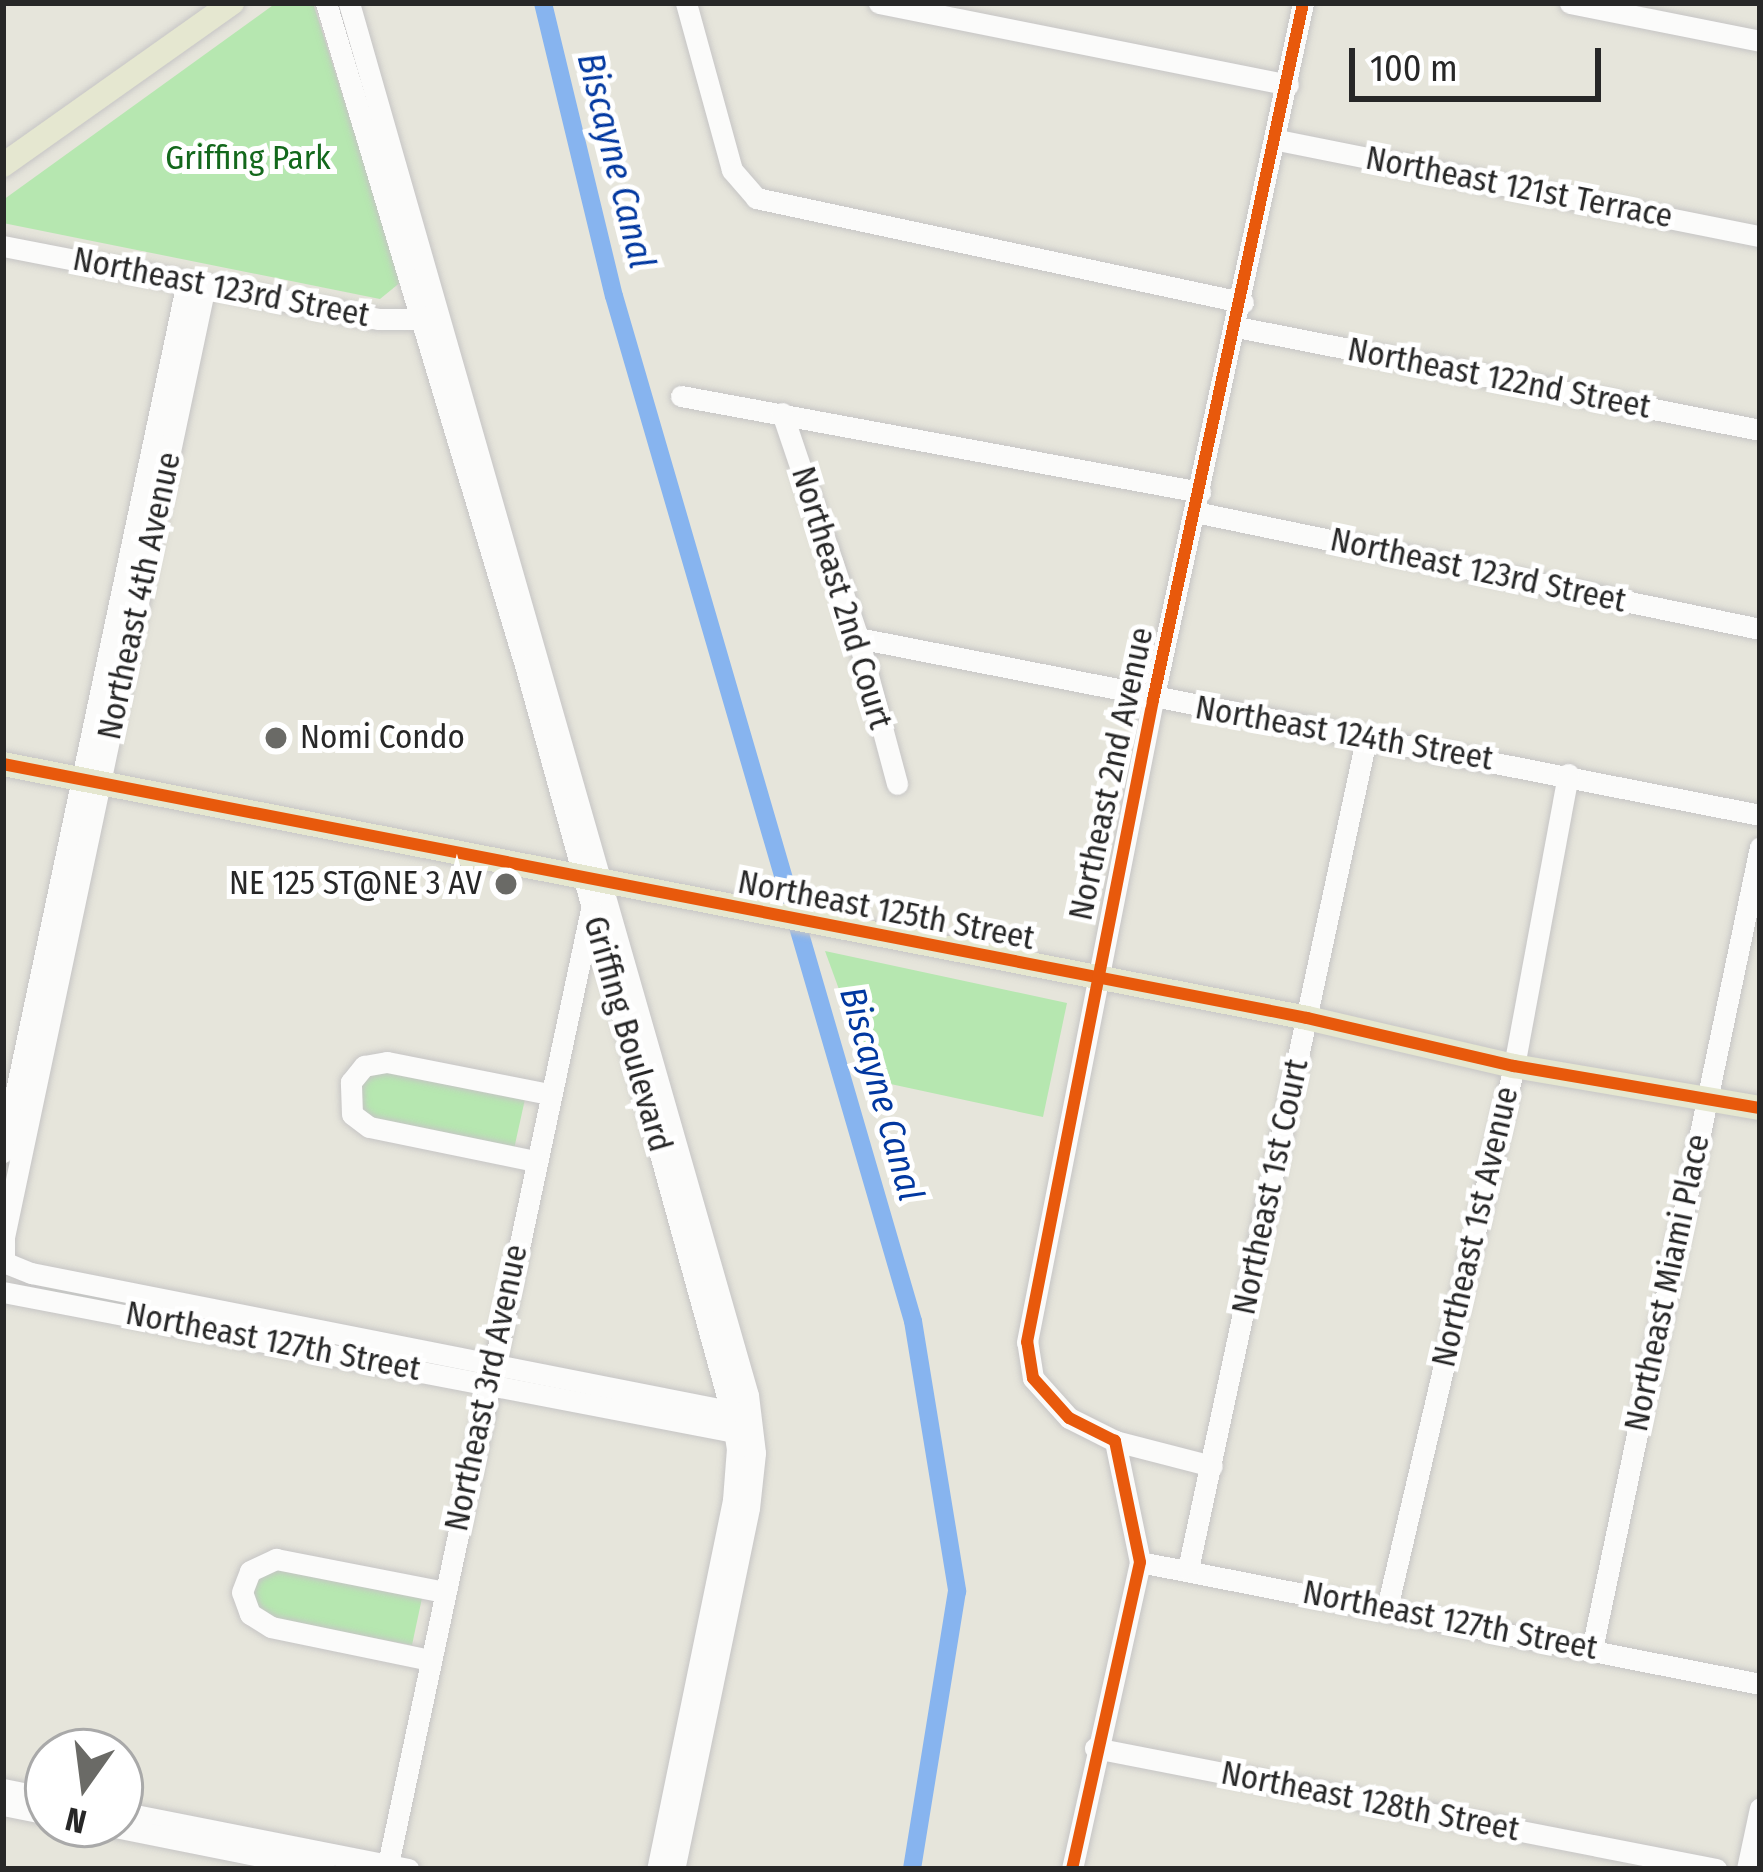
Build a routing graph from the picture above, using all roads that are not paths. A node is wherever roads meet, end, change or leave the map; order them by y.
1 (232, 3) edge
2 (326, 3) edge
3 (349, 3) edge
4 (686, 3) edge
5 (879, 3) edge
6 (1304, 3) edge
7 (1570, 3) edge
8 (1760, 40) edge
9 (1288, 85) junction
10 (1278, 140) junction
11 (3, 165) edge
12 (1760, 236) edge
13 (3, 246) edge
14 (196, 284) junction
15 (1243, 302) junction
16 (431, 320) junction
17 (1237, 327) junction
18 (681, 396) dead end
19 (782, 413) junction
20 (1760, 430) edge
21 (1197, 502) junction
22 (1760, 629) edge
23 (858, 638) junction
24 (1153, 700) junction
25 (1367, 735) junction
26 (3, 764) edge
27 (1568, 774) junction
28 (91, 781) junction
29 (897, 784) dead end
30 (1760, 815) edge
31 (1760, 847) edge
32 (593, 882) junction
33 (1753, 904) edge
34 (591, 909) junction
35 (1098, 980) junction
36 (1306, 1018) junction
37 (39, 1028) junction
38 (1514, 1066) junction
39 (549, 1094) junction
40 (1707, 1097) junction
41 (1760, 1108) edge
42 (3, 1152) edge
43 (535, 1161) junction
44 (4, 1260) edge
45 (3, 1291) edge
46 (489, 1374) junction
47 (743, 1424) junction
48 (1115, 1442) junction
49 (1211, 1466) junction
50 (1140, 1562) junction
51 (1188, 1569) junction
52 (444, 1592) junction
53 (1387, 1608) junction
54 (1592, 1649) junction
55 (430, 1660) junction
56 (709, 1661) junction
57 (1760, 1684) edge
58 (1095, 1748) junction
59 (1760, 1808) edge
60 (144, 1817) edge
61 (144, 1833) edge
62 (394, 1868) edge
63 (325, 1869) edge
64 (657, 1869) edge
65 (674, 1869) edge
66 (1072, 1869) edge
67 (1716, 1869) edge
68 (1747, 1869) edge

1 - 11 main road
2 - 16 street, Griffing Boulevard
3 - 16 street, Griffing Boulevard
4 - 15 street
5 - 9 street
6 - 9 street, Northeast 2nd Avenue
7 - 8 street
9 - 10 street, Northeast 2nd Avenue
10 - 12 street, Northeast 121st Terrace
10 - 15 street, Northeast 2nd Avenue
13 - 14 street, Northeast 123rd Street
14 - 16 street, Northeast 123rd Street
14 - 28 street, Northeast 4th Avenue
15 - 17 street, Northeast 2nd Avenue
16 - 32 street, Griffing Boulevard
17 - 20 street, Northeast 122nd Street
17 - 21 street, Northeast 2nd Avenue
18 - 19 street, Northeast 123rd Street
19 - 21 street, Northeast 123rd Street
19 - 23 street, Northeast 2nd Court
21 - 22 street, Northeast 123rd Street
21 - 24 street, Northeast 2nd Avenue
23 - 24 street, Northeast 124th Street
23 - 29 street, Northeast 2nd Court
24 - 25 street, Northeast 124th Street
24 - 35 street, Northeast 2nd Avenue
25 - 27 street, Northeast 124th Street
25 - 36 street, Northeast 1st Court
26 - 28 main road, Northeast 125th Street
27 - 30 street, Northeast 124th Street
27 - 38 street, Northeast 1st Avenue
28 - 32 main road, Northeast 125th Street
28 - 37 street, Northeast 4th Avenue
31 - 33 street, Northeast Miami Place
32 - 34 street, Griffing Boulevard
32 - 35 main road, Northeast 125th Street
32 - 47 street, Griffing Boulevard
33 - 40 street, Northeast Miami Place
34 - 39 street, Northeast 3rd Avenue
34 - 47 street, Griffing Boulevard
35 - 36 main road, Northeast 125th Street
35 - 48 street, Northeast 2nd Avenue
36 - 38 main road, Northeast 125th Street
36 - 49 street, Northeast 1st Court
37 - 42 street, Northeast 4th Avenue
37 - 44 street, Northeast 4th Avenue
38 - 40 main road, Northeast 125th Street
38 - 53 street, Northeast 1st Avenue
39 - 43 street, Northeast 3rd Avenue
39 - 43 street
40 - 41 main road, Northeast 125th Street
40 - 54 street, Northeast Miami Place
43 - 46 street, Northeast 3rd Avenue
44 - 45 street, Northeast 4th Avenue
44 - 46 street, Northeast 127th Street
45 - 46 street, Northeast 127th Street
46 - 47 street, Northeast 127th Street
46 - 52 street, Northeast 3rd Avenue
47 - 56 street, Griffing Boulevard
48 - 49 street, Northeast 2nd Avenue
48 - 50 street
49 - 51 street, Northeast 1st Court
50 - 51 street, Northeast 127th Street
50 - 58 street
51 - 53 street, Northeast 127th Street
52 - 55 street, Northeast 3rd Avenue
52 - 55 street
53 - 54 street, Northeast 127th Street
54 - 57 street, Northeast 127th Street
55 - 62 street, Northeast 3rd Avenue
56 - 64 street, Griffing Boulevard
56 - 65 street, Griffing Boulevard
58 - 66 street
58 - 67 street, Northeast 128th Street
59 - 68 street
60 - 62 street
61 - 63 street

